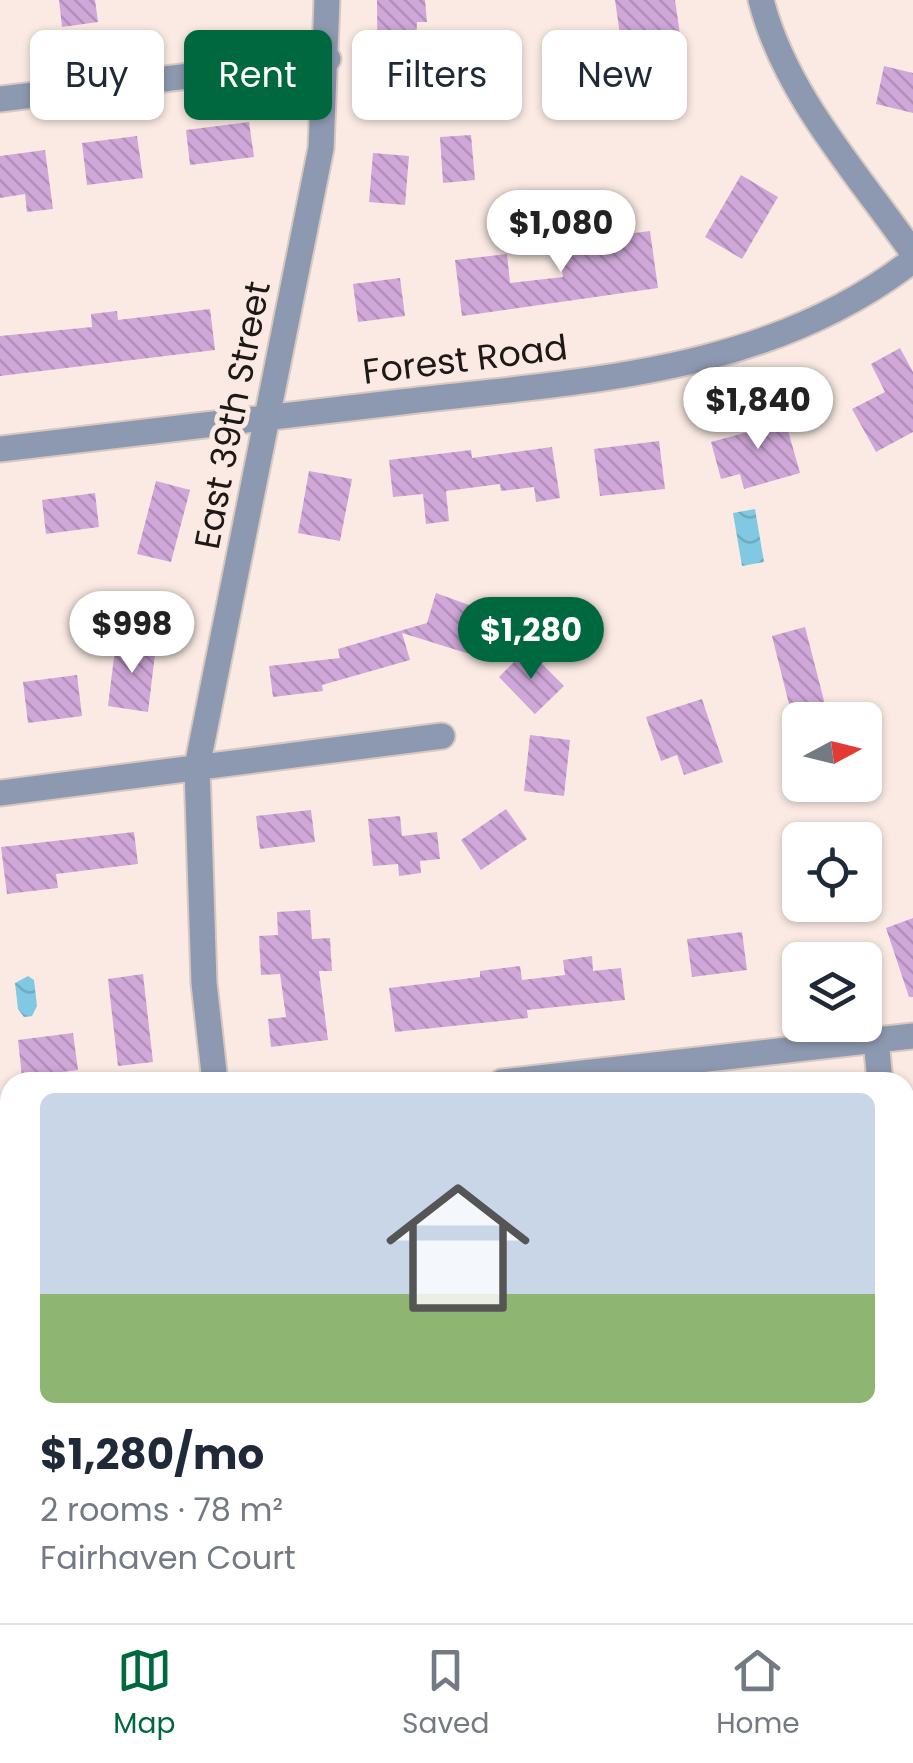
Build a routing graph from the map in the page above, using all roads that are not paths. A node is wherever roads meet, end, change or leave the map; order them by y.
1 (327, 0) edge
2 (762, 0) edge
3 (328, 30) edge
4 (184, 76) edge
5 (0, 99) edge
6 (323, 120) edge
7 (913, 256) edge
8 (266, 418) junction
9 (0, 448) edge
10 (442, 736) dead end
11 (197, 768) junction
12 (0, 792) edge
13 (913, 1036) edge
14 (882, 1039) edge
15 (858, 1042) edge
16 (876, 1042) edge
17 (214, 1072) edge
18 (591, 1072) edge
19 (879, 1072) edge

1 - 3 street, East 39th Street
2 - 7 street
4 - 5 street
6 - 8 street, East 39th Street
7 - 8 street, Forest Road
8 - 9 street, Forest Road
8 - 11 street, East 39th Street
10 - 11 street
11 - 12 street
11 - 17 street, East 39th Street
13 - 14 street
15 - 18 street
16 - 19 street

